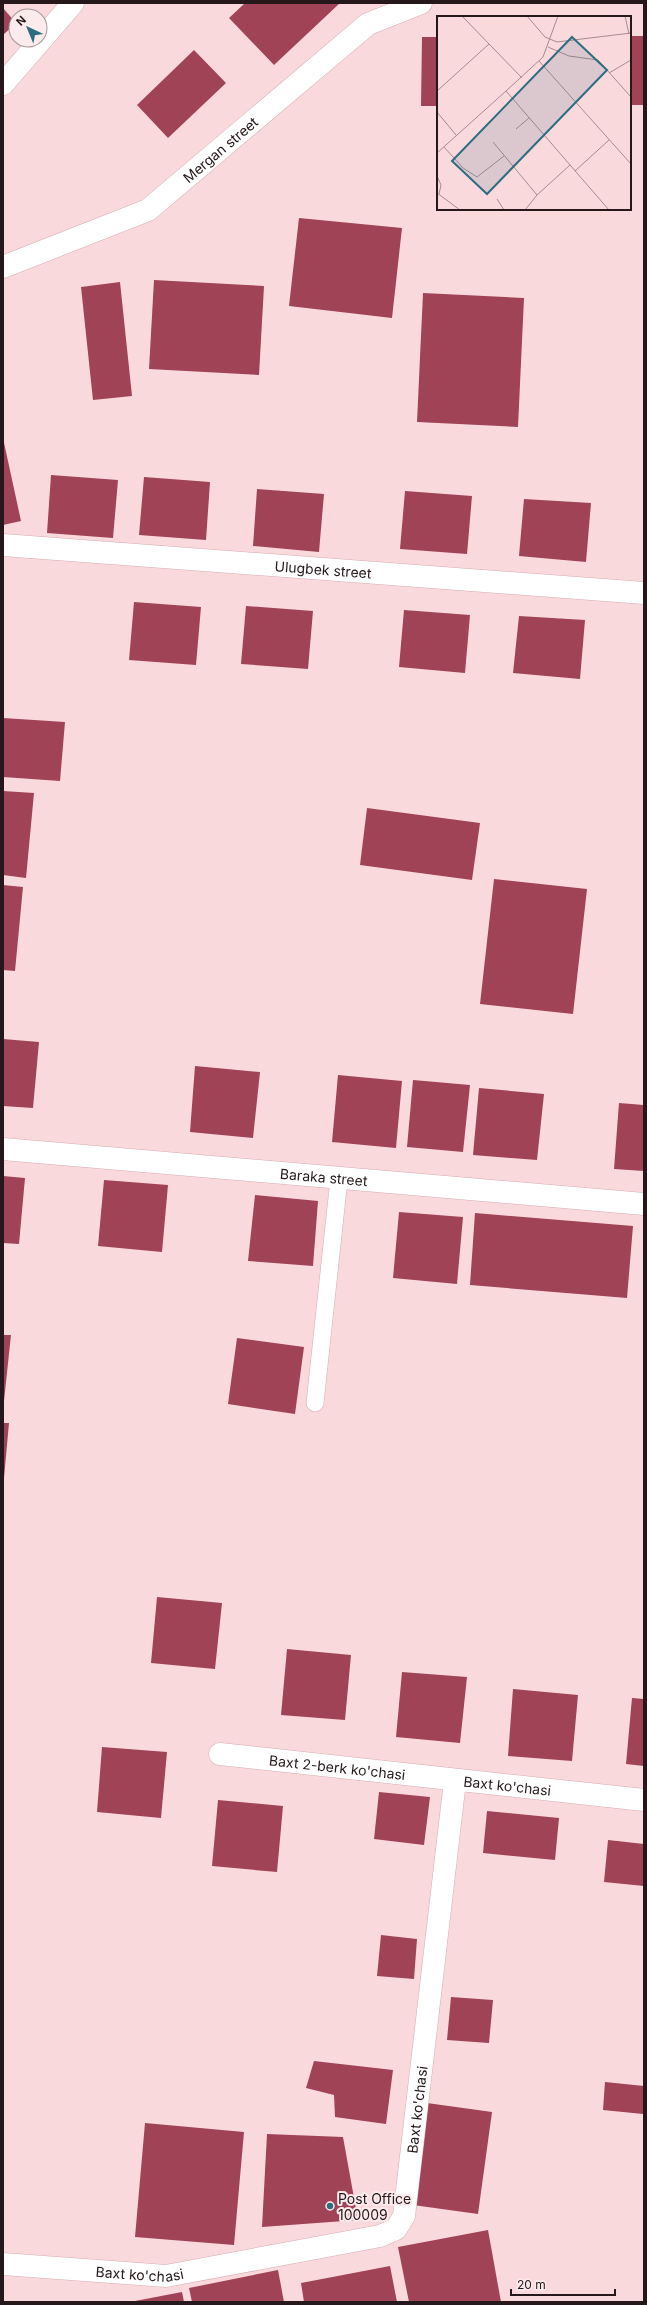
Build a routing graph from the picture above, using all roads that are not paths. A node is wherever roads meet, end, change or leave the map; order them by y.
1 (73, 3) edge
2 (421, 3) edge
3 (3, 84) edge
4 (3, 266) edge
5 (3, 545) edge
6 (644, 593) edge
7 (3, 1149) edge
8 (338, 1179) junction
9 (644, 1204) edge
10 (315, 1403) dead end
11 (220, 1754) dead end
12 (455, 1781) junction
13 (644, 1800) edge
14 (3, 2264) edge

1 - 3 street
2 - 4 street, Mergan street
5 - 6 street, Ulugbek street
7 - 8 street, Baraka street
8 - 9 street, Baraka street
8 - 10 lane
11 - 12 street, Baxt 2-berk ko'chasi
12 - 13 street, Baxt ko'chasi
12 - 14 street, Baxt ko'chasi

